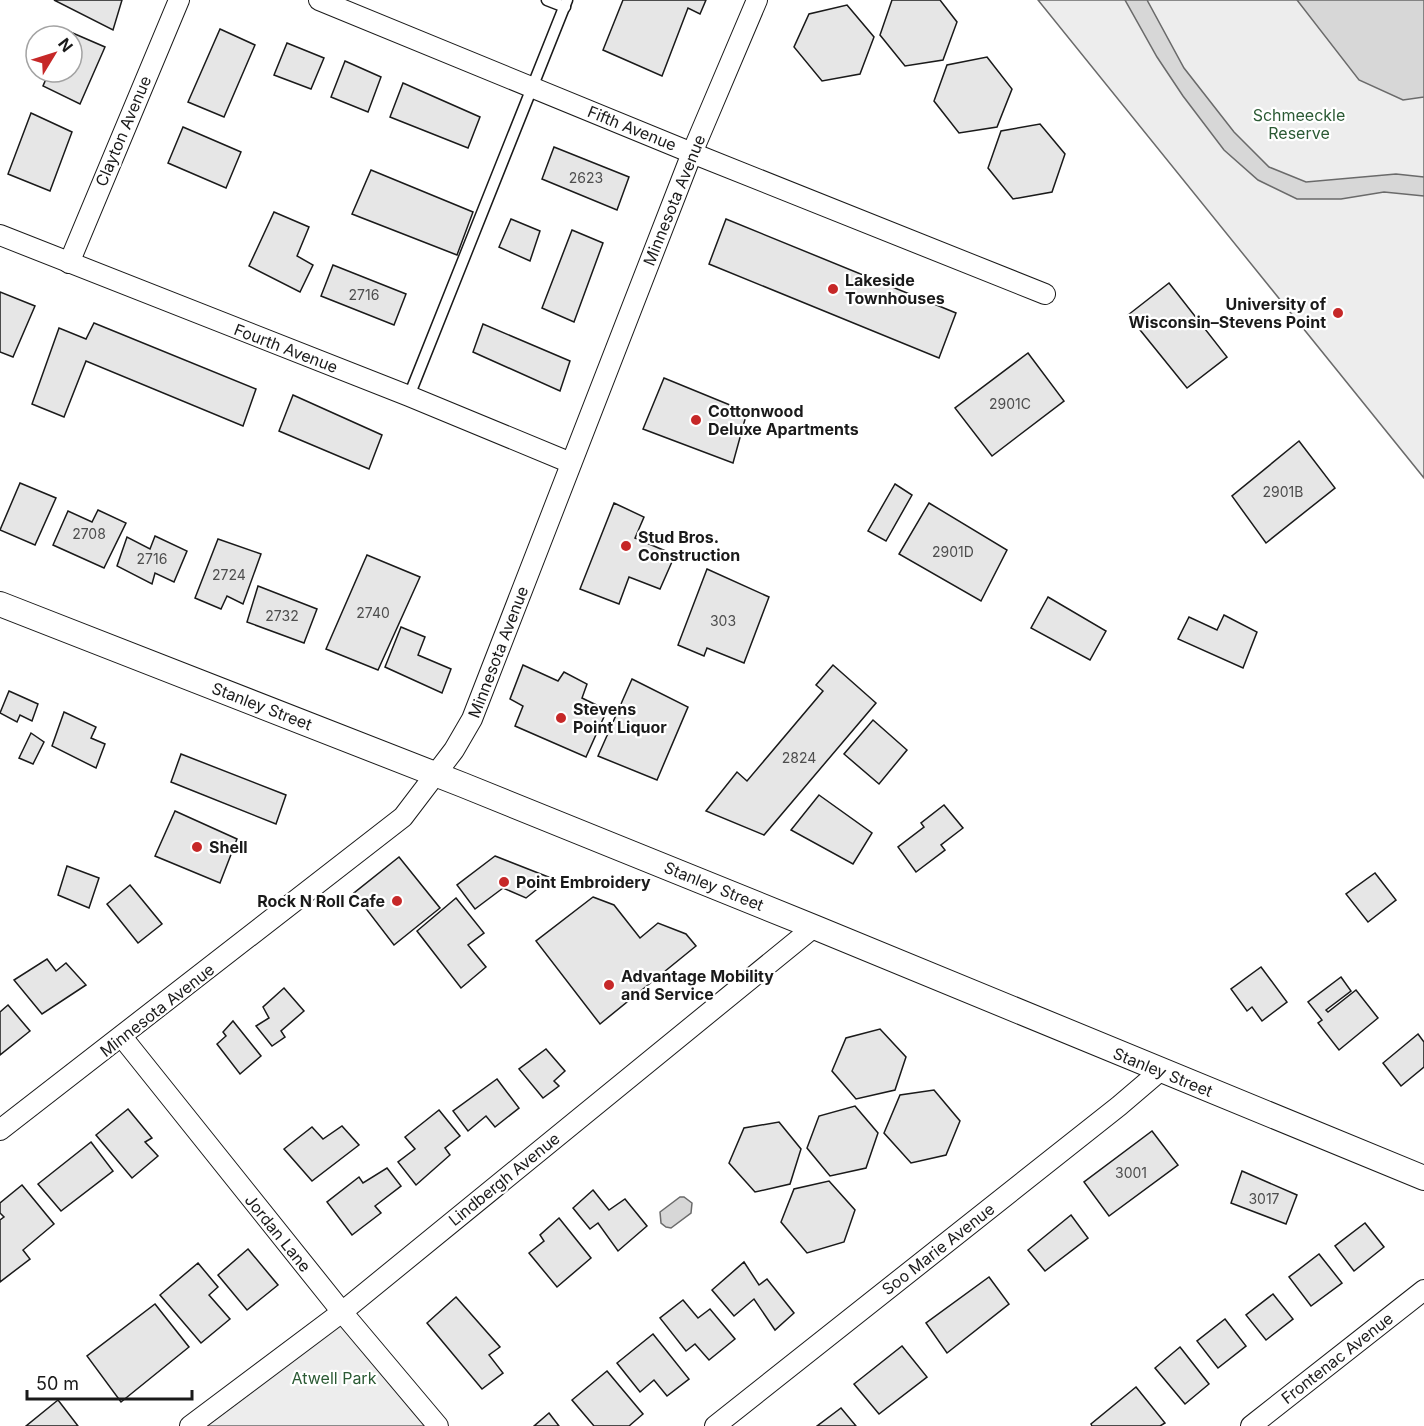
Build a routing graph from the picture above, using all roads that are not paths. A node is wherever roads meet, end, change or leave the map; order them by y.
1 (179, 0) edge
2 (319, 0) edge
3 (547, 0) edge
4 (757, 0) edge
5 (566, 4) edge
6 (532, 87) junction
7 (692, 153) junction
8 (0, 235) edge
9 (69, 263) junction
10 (1045, 294) dead end
11 (409, 396) junction
12 (571, 463) junction
13 (0, 604) edge
14 (436, 775) junction
15 (814, 927) junction
16 (122, 1037) junction
17 (1160, 1071) junction
18 (0, 1130) edge
19 (1424, 1178) edge
20 (1424, 1290) edge
21 (342, 1312) junction
22 (190, 1426) edge
23 (438, 1426) edge
24 (716, 1426) edge
25 (1251, 1426) edge

1 - 9 street, Clayton Avenue
2 - 6 street, Fifth Avenue
3 - 5 lane
4 - 7 street, Minnesota Avenue
5 - 6 lane
6 - 7 street, Fifth Avenue
6 - 11 lane
7 - 10 street, Fifth Avenue
7 - 12 street, Minnesota Avenue
8 - 9 street, Fourth Avenue
9 - 11 street, Fourth Avenue
11 - 12 street, Fourth Avenue
12 - 14 street, Minnesota Avenue
13 - 14 street, Stanley Street
14 - 15 street, Stanley Street
14 - 16 street, Minnesota Avenue
15 - 17 street, Stanley Street
15 - 21 street, Lindbergh Avenue
16 - 18 street, Minnesota Avenue
16 - 21 street, Jordan Lane
17 - 19 street, Stanley Street
17 - 24 street, Soo Marie Avenue
20 - 25 street, Frontenac Avenue
21 - 22 street, Lindbergh Avenue
21 - 23 street, Jordan Lane

